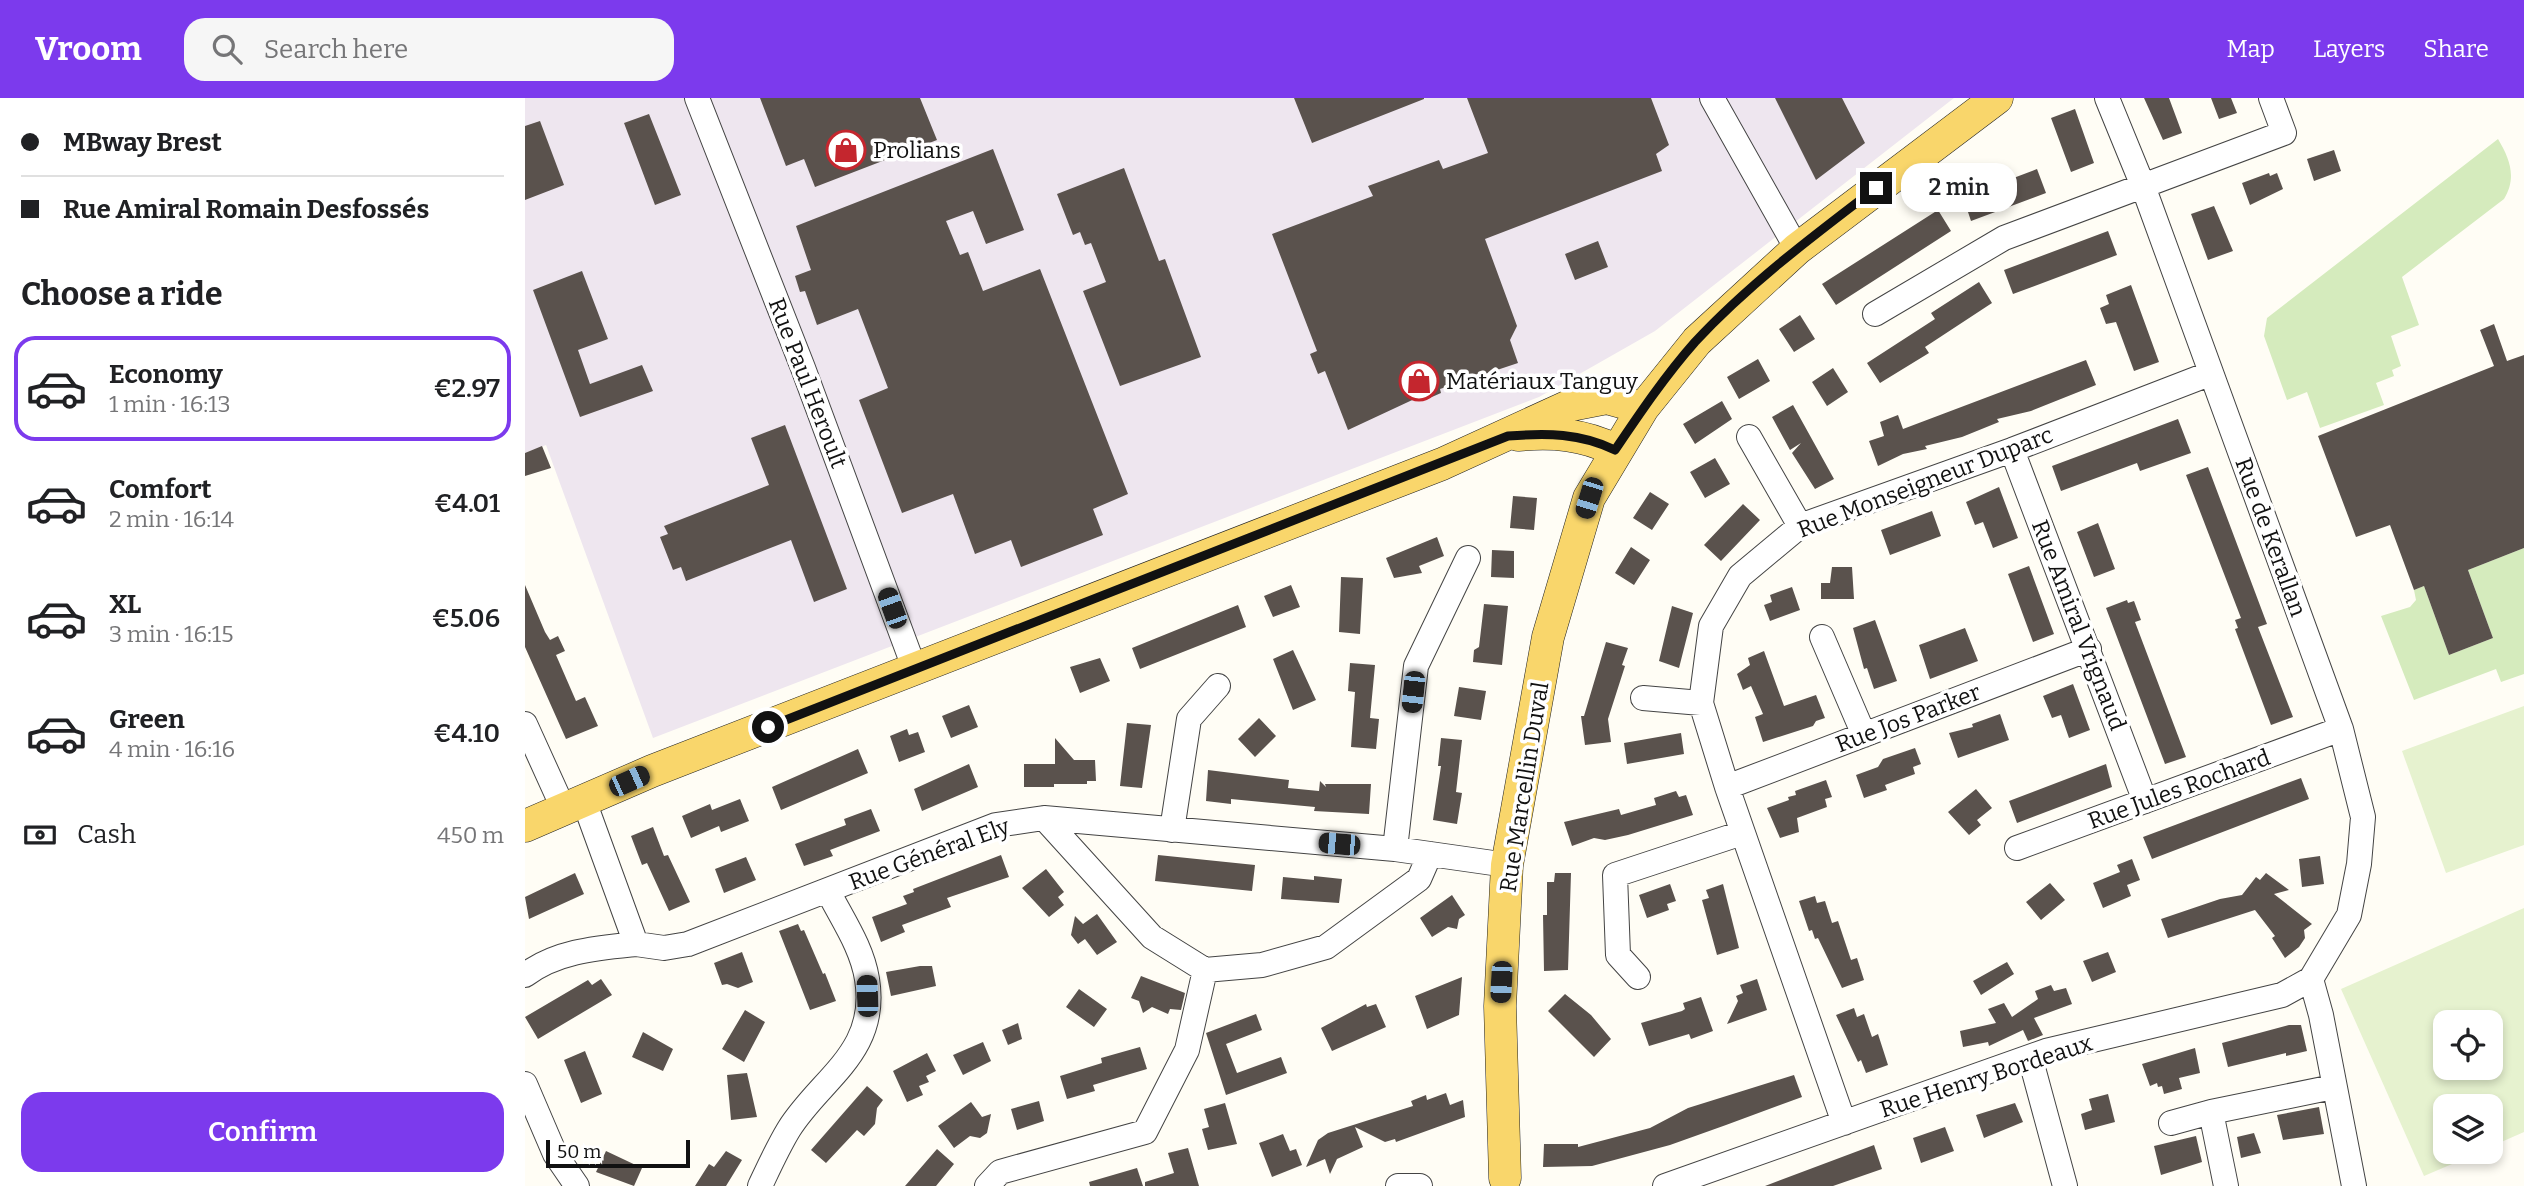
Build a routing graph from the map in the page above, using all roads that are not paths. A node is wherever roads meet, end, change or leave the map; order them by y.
1 (697, 98) edge
2 (1712, 98) edge
3 (1997, 98) edge
4 (2107, 98) edge
5 (2271, 98) edge
6 (2143, 186) junction
7 (1797, 250) junction
8 (1875, 314) dead end
9 (2209, 373) junction
10 (1643, 408) junction
11 (1508, 436) junction
12 (1749, 437) dead end
13 (1615, 450) junction
14 (2012, 450) junction
15 (1800, 526) junction
16 (1468, 558) dead end
17 (1822, 637) dead end
18 (2089, 649) junction
19 (915, 670) junction
20 (1218, 686) dead end
21 (1643, 698) dead end
22 (1701, 703) junction
23 (525, 724) edge
24 (2341, 729) junction
25 (1864, 735) junction
26 (1727, 787) junction
27 (2145, 801) junction
28 (574, 806) junction
29 (1044, 818) junction
30 (525, 826) edge
31 (1173, 830) junction
32 (1742, 833) junction
33 (2017, 848) dead end
34 (1395, 849) junction
35 (1430, 854) junction
36 (1507, 865) junction
37 (828, 891) junction
38 (636, 944) junction
39 (1205, 970) junction
40 (525, 975) edge
41 (1638, 977) dead end
42 (2311, 979) junction
43 (2030, 1057) junction
44 (525, 1084) edge
45 (2333, 1087) junction
46 (2211, 1112) junction
47 (1844, 1123) junction
48 (2171, 1123) dead end
49 (1504, 1183) edge
50 (577, 1186) edge
51 (760, 1186) edge
52 (987, 1186) edge
53 (1398, 1186) edge
54 (1420, 1186) edge
55 (1665, 1186) edge
56 (2066, 1186) edge
57 (2226, 1186) edge
58 (2354, 1186) edge

1 - 19 street, Rue Paul Heroult
2 - 7 street
3 - 7 main road, Rue Marcellin Duval
4 - 6 street, Rue de Kerallan
5 - 6 street
6 - 8 street
6 - 9 street, Rue de Kerallan
7 - 10 main road, Rue Marcellin Duval
9 - 14 street, Rue Monseigneur Duparc
9 - 24 street, Rue de Kerallan
10 - 11 main road
10 - 13 main road, Rue Marcellin Duval
11 - 13 main road
11 - 19 main road
12 - 15 street
13 - 36 main road, Rue Marcellin Duval
14 - 15 street, Rue Monseigneur Duparc
14 - 18 street, Rue Amiral Vrignaud
15 - 22 street, Rue Monseigneur Duparc
16 - 34 street
17 - 25 street
18 - 25 street, Rue Jos Parker
18 - 27 street, Rue Amiral Vrignaud
19 - 28 main road
20 - 31 street
21 - 22 street
22 - 26 street, Rue Monseigneur Duparc
23 - 28 street
24 - 27 street, Rue Jules Rochard
24 - 42 street, Rue de Kerallan
25 - 26 street, Rue Jos Parker
26 - 32 street, Rue Monseigneur Duparc
27 - 33 street, Rue Jules Rochard
28 - 30 main road
28 - 38 street
29 - 31 street, Rue Général Ely
29 - 37 street, Rue Général Ely
29 - 39 street
31 - 34 street, Rue Général Ely
32 - 41 street
32 - 47 street, Rue Monseigneur Duparc
34 - 35 street, Rue Général Ely
35 - 36 street, Rue Général Ely
35 - 39 street
36 - 49 main road, Rue Marcellin Duval
37 - 38 street, Rue Général Ely
37 - 51 street
38 - 40 street, Rue Général Ely
39 - 52 street
42 - 43 street, Rue Henry Bordeaux
42 - 45 street
43 - 47 street, Rue Henry Bordeaux
43 - 56 street
44 - 50 street
45 - 46 street
45 - 58 street
46 - 48 street
46 - 57 street
47 - 55 street, Rue Henry Bordeaux
53 - 54 street

